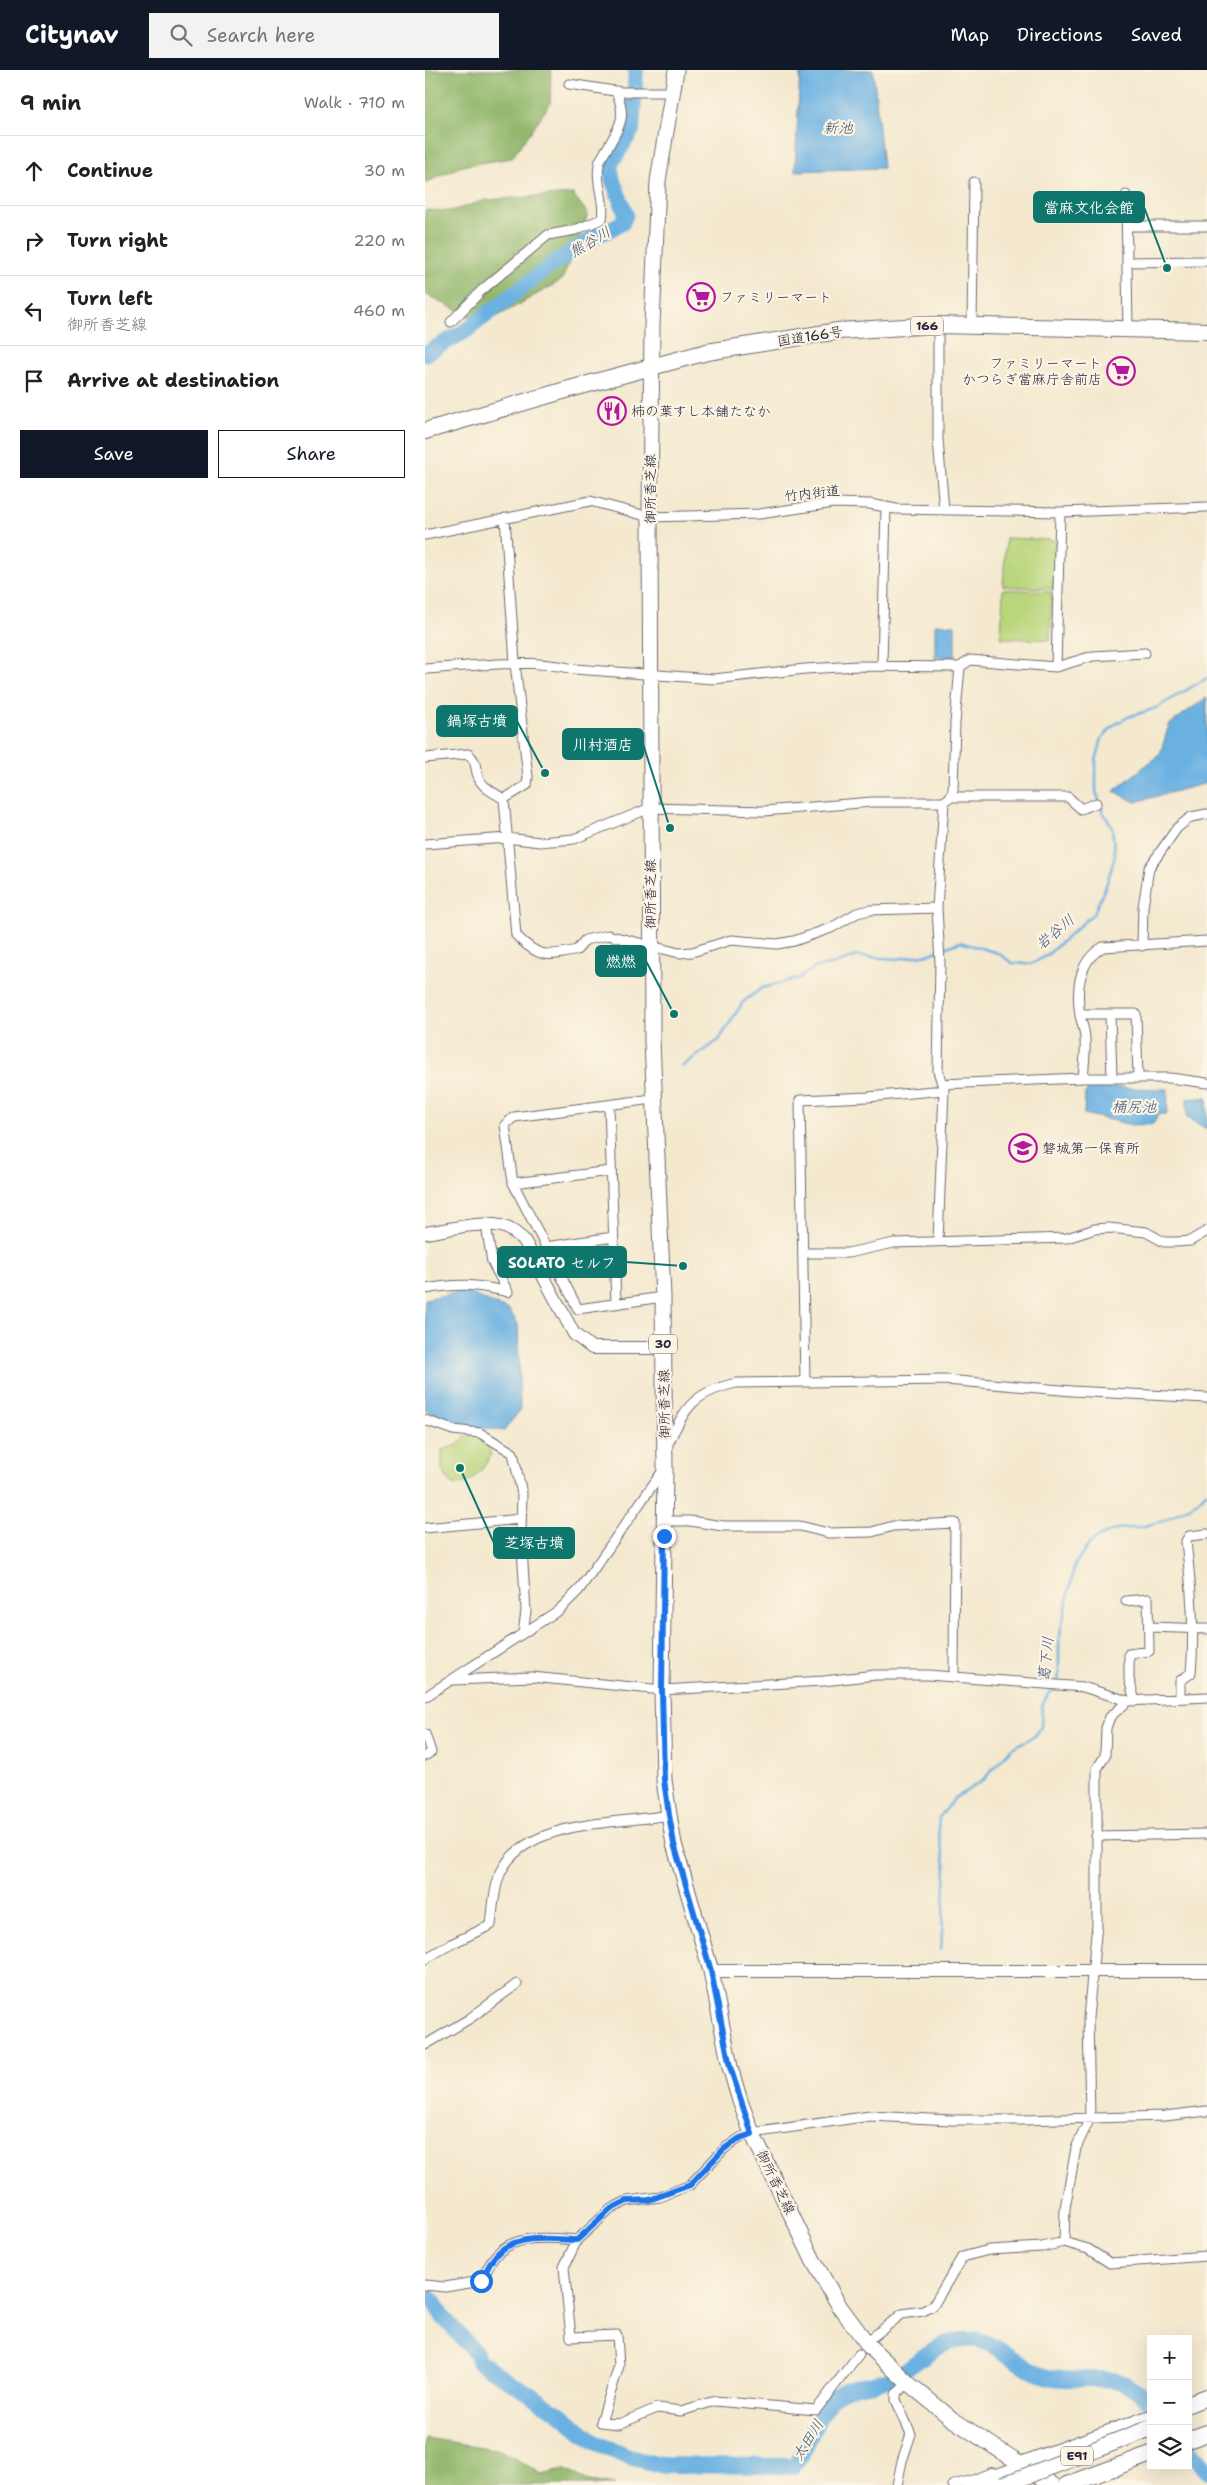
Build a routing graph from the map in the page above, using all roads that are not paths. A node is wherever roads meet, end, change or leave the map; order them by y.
1 (676, 70) edge
2 (569, 84) dead end
3 (619, 91) junction
4 (673, 92) junction
5 (974, 182) dead end
6 (1126, 195) dead end
7 (1127, 226) junction
8 (1207, 226) edge
9 (1127, 262) junction
10 (1207, 262) edge
11 (451, 322) dead end
12 (938, 325) junction
13 (972, 326) junction
14 (1128, 331) junction
15 (1207, 331) edge
16 (651, 368) junction
17 (425, 432) edge
18 (886, 507) junction
19 (1207, 507) edge
20 (944, 510) junction
21 (1061, 512) junction
22 (650, 517) junction
23 (505, 518) junction
24 (425, 535) edge
25 (1145, 653) dead end
26 (515, 663) junction
27 (882, 665) junction
28 (961, 666) junction
29 (1056, 667) junction
30 (425, 669) edge
31 (651, 674) junction
32 (425, 758) edge
33 (504, 799) junction
34 (947, 800) junction
35 (1096, 804) dead end
36 (650, 808) junction
37 (1207, 814) edge
38 (507, 838) junction
39 (425, 844) edge
40 (937, 908) junction
41 (1207, 941) edge
42 (1142, 946) junction
43 (651, 947) junction
44 (1080, 1014) junction
45 (1110, 1014) junction
46 (1083, 1078) junction
47 (1112, 1078) junction
48 (1138, 1078) junction
49 (1207, 1083) edge
50 (943, 1087) junction
51 (653, 1100) junction
52 (609, 1105) junction
53 (611, 1171) junction
54 (513, 1183) junction
55 (486, 1225) junction
56 (1207, 1231) edge
57 (425, 1233) edge
58 (613, 1238) junction
59 (938, 1241) junction
60 (546, 1247) junction
61 (803, 1254) junction
62 (425, 1289) edge
63 (663, 1297) junction
64 (616, 1304) junction
65 (663, 1348) junction
66 (805, 1382) junction
67 (1207, 1398) edge
68 (425, 1420) edge
69 (664, 1450) junction
70 (665, 1469) junction
71 (521, 1519) junction
72 (664, 1521) junction
73 (425, 1528) edge
74 (1207, 1534) edge
75 (1126, 1600) dead end
76 (1149, 1627) junction
77 (1191, 1627) junction
78 (1207, 1629) edge
79 (523, 1633) junction
80 (954, 1676) junction
81 (453, 1680) junction
82 (662, 1690) junction
83 (425, 1697) edge
84 (1207, 1697) edge
85 (1180, 1698) junction
86 (1132, 1701) junction
87 (425, 1734) edge
88 (425, 1756) edge
89 (669, 1815) junction
90 (1207, 1834) edge
91 (1096, 1836) junction
92 (425, 1959) edge
93 (1093, 1970) junction
94 (711, 1971) junction
95 (1207, 1971) edge
96 (517, 1984) dead end
97 (425, 2045) edge
98 (1207, 2111) edge
99 (1090, 2118) junction
100 (752, 2134) junction
101 (577, 2240) junction
102 (1064, 2242) junction
103 (1207, 2256) edge
104 (425, 2285) edge
105 (874, 2336) dead end
106 (859, 2354) dead end
107 (908, 2383) junction
108 (1207, 2397) edge
109 (1192, 2403) edge
110 (1207, 2408) edge
111 (1192, 2414) edge
112 (1147, 2419) edge
113 (1147, 2429) edge
114 (1207, 2433) edge
115 (1192, 2439) edge
116 (1147, 2455) edge
117 (1021, 2465) junction
118 (997, 2480) edge
119 (897, 2485) edge
120 (953, 2485) edge
121 (970, 2485) edge
122 (1053, 2485) edge
123 (1067, 2485) edge

1 - 4 main road, 御所香芝線 / 30
2 - 3 street
3 - 4 street
3 - 11 street
4 - 16 main road, 御所香芝線 / 30
5 - 13 street
6 - 7 street
7 - 8 street
7 - 9 street
9 - 10 street
9 - 14 street
12 - 13 highway, 国道166号 / 166
12 - 16 highway, 国道166号 / 166
12 - 20 street
13 - 14 highway, 国道166号 / 166
14 - 15 highway, 国道166号 / 166
16 - 17 highway, 国道166号 / 166
16 - 22 main road, 御所香芝線 / 30
18 - 20 street, 竹内街道
18 - 22 street, 竹内街道
18 - 27 street
19 - 21 street, 竹内街道
20 - 21 street, 竹内街道
21 - 29 street
22 - 23 street, 竹内街道
22 - 31 main road, 御所香芝線 / 30
23 - 24 street, 竹内街道
23 - 26 street
25 - 29 street
26 - 30 street
26 - 31 street
26 - 33 street
27 - 28 street
27 - 31 street
28 - 29 street
28 - 34 street
31 - 36 main road, 御所香芝線 / 30
32 - 33 street
33 - 38 street
34 - 35 street
34 - 36 street
34 - 40 street
36 - 38 street
36 - 43 main road, 御所香芝線 / 30
37 - 42 street
38 - 39 street
38 - 43 street
40 - 43 street
40 - 50 street
41 - 42 street
42 - 44 street
43 - 51 main road, 御所香芝線 / 30
44 - 45 street
44 - 46 street
45 - 47 street
45 - 48 street
46 - 47 street
46 - 50 street
47 - 48 street
48 - 49 street
50 - 59 street
50 - 61 street
51 - 52 street
51 - 63 main road, 御所香芝線 / 30
52 - 53 street
52 - 54 street
53 - 54 street
53 - 58 street
54 - 60 street
55 - 57 street
55 - 62 street
55 - 65 street
56 - 59 street
58 - 60 street
58 - 64 street
59 - 61 street
60 - 64 street
61 - 66 street
63 - 64 street
63 - 65 main road, 御所香芝線 / 30
65 - 69 main road, 御所香芝線 / 30
66 - 67 street
66 - 69 street
68 - 71 street
69 - 70 main road, 御所香芝線 / 30
70 - 72 main road, 御所香芝線 / 30
70 - 79 street
71 - 73 street
71 - 79 street
72 - 80 street
72 - 82 main road, 御所香芝線 / 30
74 - 77 street
75 - 76 street
76 - 77 street
76 - 86 street
77 - 78 street
77 - 85 street
79 - 81 street
80 - 82 street
80 - 86 street
81 - 82 street
81 - 83 street
82 - 89 main road, 御所香芝線 / 30
84 - 85 street
85 - 86 street
86 - 91 street
87 - 88 street
89 - 92 street
89 - 94 main road, 御所香芝線 / 30
90 - 91 street
91 - 93 street
93 - 94 street
93 - 95 street
93 - 99 street
94 - 100 main road, 御所香芝線 / 30
96 - 97 street
98 - 99 street
99 - 100 street
99 - 102 street
100 - 101 street
100 - 107 main road, 御所香芝線 / 30
101 - 104 street
101 - 106 street
102 - 103 street
102 - 105 street
107 - 117 main road, 御所香芝線 / 30
107 - 119 street
108 - 109 highway
110 - 111 highway
112 - 117 highway
113 - 118 highway, E91, bridge
114 - 115 highway
116 - 123 highway
117 - 118 street
117 - 122 main road, 御所香芝線 / 30
118 - 120 street
118 - 121 highway

